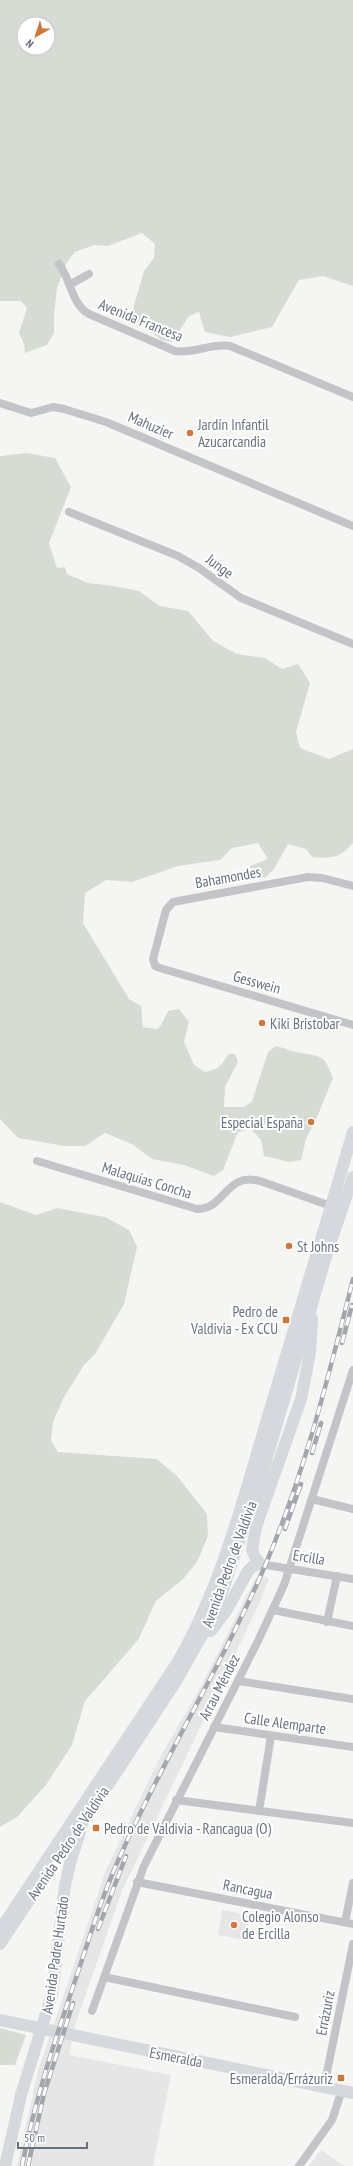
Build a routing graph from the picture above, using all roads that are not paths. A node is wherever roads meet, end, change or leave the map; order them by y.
1 (59, 264) dead end
2 (89, 274) dead end
3 (70, 284) junction
4 (353, 397) edge
5 (0, 403) edge
6 (69, 512) dead end
7 (353, 526) edge
8 (353, 644) edge
9 (353, 886) edge
10 (154, 964) joint
11 (353, 1025) edge
12 (353, 1132) edge
13 (38, 1161) dead end
14 (353, 1177) edge
15 (331, 1206) junction
16 (311, 1307) junction
17 (290, 1361) junction
18 (353, 1370) edge
19 (305, 1381) junction
20 (295, 1416) junction
21 (263, 1471) junction
22 (312, 1499) junction
23 (353, 1509) edge
24 (260, 1564) junction
25 (289, 1568) junction
26 (337, 1576) junction
27 (353, 1579) edge
28 (273, 1610) junction
29 (327, 1622) junction
30 (353, 1626) edge
31 (199, 1644) junction
32 (238, 1681) junction
33 (353, 1699) edge
34 (214, 1727) junction
35 (271, 1736) junction
36 (353, 1747) edge
37 (176, 1800) junction
38 (260, 1811) junction
39 (89, 1814) junction
40 (353, 1823) edge
41 (137, 1882) junction
42 (353, 1883) edge
43 (349, 1923) edge
44 (5, 1930) edge
45 (0, 1944) edge
46 (353, 1944) edge
47 (104, 1977) junction
48 (92, 2011) dead end
49 (295, 2017) dead end
50 (0, 2020) edge
51 (324, 2087) junction
52 (347, 2091) edge
53 (6, 2166) edge
54 (299, 2166) edge

1 - 3 street, Avenida Francesa
2 - 3 street
3 - 4 street, Avenida Francesa
5 - 7 street, Mahuzier
6 - 8 street, Junge
9 - 10 street, Bahamondes
10 - 11 street, Gesswein
12 - 15 main road, Avenida Pedro de Valdivia
13 - 15 street, Malaquías Concha
14 - 16 main road, Avenida Pedro de Valdivia
15 - 17 main road, Avenida Pedro de Valdivia
16 - 17 main road, Avenida Pedro de Valdivia
16 - 19 main road
17 - 19 main road
17 - 21 main road, Avenida Pedro de Valdivia
17 - 44 main road, Avenida Pedro de Valdivia
18 - 22 street, Arrau Méndez
19 - 20 main road
20 - 21 main road
20 - 24 main road
21 - 31 main road, Avenida Pedro de Valdivia
22 - 23 street
22 - 25 street, Arrau Méndez
24 - 25 street, Ercilla
24 - 31 main road
25 - 26 street, Ercilla
25 - 28 street, Arrau Méndez
26 - 27 street, Ercilla
26 - 29 street
28 - 29 street
28 - 32 street, Arrau Méndez
29 - 30 street
31 - 39 main road, Avenida Pedro de Valdivia
32 - 33 street
32 - 34 street, Arrau Méndez
34 - 35 street, Calle Alemparte
34 - 37 street, Arrau Méndez
35 - 36 street, Calle Alemparte
35 - 38 street
37 - 38 street
37 - 41 street, Arrau Méndez
38 - 40 street
39 - 44 main road, Avenida Pedro de Valdivia
39 - 53 main road, Avenida Padre Hurtado
41 - 43 street, Rancagua
41 - 47 street, Arrau Méndez
42 - 43 street
44 - 45 main road
46 - 51 street, Errázuriz
47 - 48 street, Arrau Méndez
47 - 49 street
50 - 51 main road, Esmeralda
51 - 52 main road, Esmeralda
52 - 54 street

